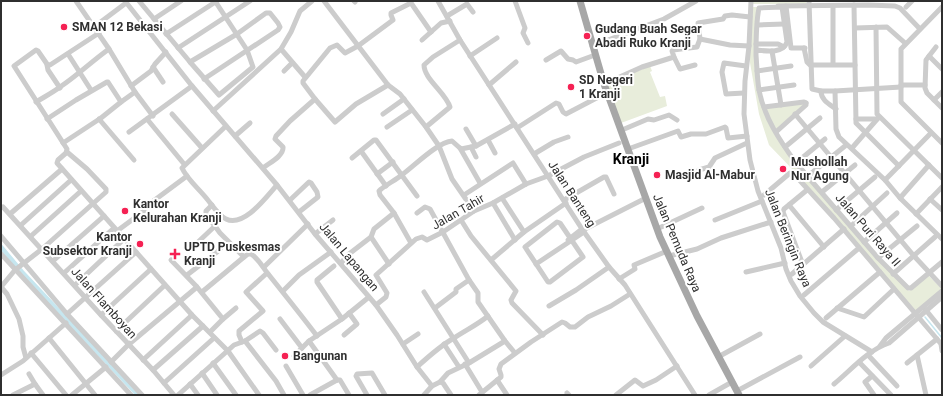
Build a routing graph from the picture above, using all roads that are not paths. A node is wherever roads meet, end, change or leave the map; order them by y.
1 (181, 1) edge
2 (216, 1) edge
3 (250, 1) edge
4 (312, 1) edge
5 (324, 1) edge
6 (438, 1) edge
7 (515, 1) edge
8 (580, 1) edge
9 (912, 1) edge
10 (79, 2) edge
11 (125, 2) edge
12 (141, 2) edge
13 (693, 2) edge
14 (751, 3) edge
15 (809, 3) edge
16 (868, 3) edge
17 (854, 5) junction
18 (833, 6) junction
19 (784, 7) junction
20 (906, 7) dead end
21 (942, 7) edge
22 (473, 12) dead end
23 (750, 17) junction
24 (226, 18) junction
25 (449, 18) junction
26 (154, 19) junction
27 (784, 24) junction
28 (758, 25) junction
29 (94, 27) junction
30 (876, 27) junction
31 (922, 27) junction
32 (855, 28) junction
33 (431, 32) junction
34 (99, 34) junction
35 (166, 34) junction
36 (237, 34) junction
37 (497, 38) dead end
38 (700, 39) junction
39 (422, 40) dead end
40 (460, 40) junction
41 (528, 43) dead end
42 (905, 43) junction
43 (756, 44) junction
44 (358, 46) junction
45 (592, 46) junction
46 (749, 46) junction
47 (784, 47) junction
48 (936, 47) dead end
49 (178, 48) junction
50 (804, 48) junction
51 (810, 48) junction
52 (110, 49) junction
53 (281, 49) junction
54 (247, 50) junction
55 (756, 50) junction
56 (772, 51) junction
57 (166, 52) junction
58 (68, 54) junction
59 (595, 55) junction
60 (470, 56) junction
61 (929, 56) junction
62 (674, 57) junction
63 (546, 60) dead end
64 (190, 62) junction
65 (516, 62) dead end
66 (292, 63) junction
67 (833, 64) junction
68 (855, 64) junction
69 (47, 65) junction
70 (695, 65) dead end
71 (810, 65) junction
72 (746, 66) junction
73 (791, 66) dead end
74 (153, 67) junction
75 (775, 68) junction
76 (942, 69) edge
77 (284, 71) dead end
78 (757, 71) junction
79 (80, 73) junction
80 (306, 76) junction
81 (204, 79) junction
82 (163, 82) dead end
83 (604, 84) junction
84 (388, 85) junction
85 (489, 85) junction
86 (794, 85) dead end
87 (925, 85) junction
88 (131, 86) junction
89 (192, 86) junction
90 (901, 86) junction
91 (60, 88) junction
92 (779, 88) junction
93 (877, 88) junction
94 (855, 89) junction
95 (91, 90) junction
96 (759, 90) junction
97 (821, 91) junction
98 (835, 91) junction
99 (135, 92) junction
100 (608, 92) junction
101 (942, 92) edge
102 (744, 93) junction
103 (315, 99) junction
104 (404, 99) junction
105 (934, 100) junction
106 (36, 102) junction
107 (121, 102) junction
108 (781, 105) junction
109 (764, 107) junction
110 (942, 108) edge
111 (412, 110) junction
112 (836, 110) junction
113 (213, 111) junction
114 (172, 114) dead end
115 (383, 114) dead end
116 (795, 114) junction
117 (153, 116) junction
118 (820, 118) dead end
119 (878, 118) junction
120 (47, 119) junction
121 (99, 119) junction
122 (147, 119) junction
123 (856, 119) junction
124 (678, 120) dead end
125 (250, 123) dead end
126 (226, 126) junction
127 (516, 126) junction
128 (387, 127) dead end
129 (426, 127) junction
130 (466, 129) dead end
131 (807, 129) junction
132 (622, 130) junction
133 (129, 132) dead end
134 (776, 132) junction
135 (931, 133) junction
136 (866, 134) junction
137 (235, 136) junction
138 (747, 136) junction
139 (568, 137) dead end
140 (825, 139) dead end
141 (488, 140) junction
142 (63, 143) junction
143 (619, 143) dead end
144 (747, 143) junction
145 (942, 143) edge
146 (819, 144) junction
147 (439, 146) junction
148 (473, 146) junction
149 (845, 146) dead end
150 (785, 147) junction
151 (202, 148) junction
152 (460, 148) junction
153 (852, 148) junction
154 (628, 149) junction
155 (361, 151) junction
156 (914, 151) junction
157 (67, 152) junction
158 (495, 153) dead end
159 (534, 154) junction
160 (476, 157) dead end
161 (352, 158) dead end
162 (832, 158) junction
163 (134, 160) dead end
164 (393, 162) junction
165 (796, 163) junction
166 (184, 164) junction
167 (855, 165) dead end
168 (899, 166) junction
169 (929, 166) junction
170 (263, 168) junction
171 (62, 169) junction
172 (699, 170) dead end
173 (377, 174) junction
174 (402, 174) junction
175 (846, 174) junction
176 (187, 176) junction
177 (548, 176) junction
178 (808, 176) junction
179 (876, 177) dead end
180 (942, 178) edge
181 (71, 180) junction
182 (885, 180) junction
183 (480, 183) junction
184 (526, 184) junction
185 (277, 185) junction
186 (386, 186) junction
187 (942, 187) edge
188 (807, 190) junction
189 (859, 190) junction
190 (81, 191) junction
191 (822, 192) junction
192 (887, 193) dead end
193 (614, 194) dead end
194 (464, 195) junction
195 (764, 195) dead end
196 (417, 196) dead end
197 (502, 198) junction
198 (646, 198) junction
199 (900, 198) junction
200 (930, 199) junction
201 (290, 200) junction
202 (762, 201) junction
203 (565, 202) junction
204 (92, 203) junction
205 (492, 203) junction
206 (212, 205) junction
207 (790, 205) junction
208 (4, 207) dead end
209 (873, 207) junction
210 (702, 208) dead end
211 (836, 210) junction
212 (942, 210) edge
213 (299, 212) junction
214 (474, 212) junction
215 (394, 213) junction
216 (417, 213) dead end
217 (897, 213) dead end
218 (10, 214) junction
219 (916, 214) junction
220 (104, 216) junction
221 (333, 220) dead end
222 (461, 220) junction
223 (715, 220) dead end
224 (771, 222) junction
225 (887, 222) junction
226 (308, 224) junction
227 (21, 225) junction
228 (214, 226) junction
229 (851, 226) junction
230 (917, 226) dead end
231 (116, 229) junction
232 (657, 229) junction
233 (844, 229) junction
234 (583, 230) junction
235 (443, 232) junction
236 (524, 232) junction
237 (315, 234) junction
238 (1, 236) edge
239 (31, 236) junction
240 (371, 237) junction
241 (935, 237) dead end
242 (124, 239) junction
243 (901, 239) junction
244 (942, 239) edge
245 (515, 240) junction
246 (569, 240) junction
247 (227, 241) junction
248 (864, 242) junction
249 (197, 243) dead end
250 (411, 243) junction
251 (824, 247) junction
252 (859, 248) junction
253 (42, 249) junction
254 (136, 252) junction
255 (330, 252) junction
256 (668, 253) junction
257 (1, 254) edge
258 (914, 256) junction
259 (244, 257) junction
260 (878, 258) junction
261 (171, 260) dead end
262 (491, 260) junction
263 (53, 261) junction
264 (942, 262) edge
265 (24, 263) junction
266 (341, 263) junction
267 (785, 263) junction
268 (389, 264) junction
269 (536, 264) junction
270 (803, 265) junction
271 (334, 266) dead end
272 (264, 267) junction
273 (610, 267) junction
274 (151, 268) junction
275 (15, 270) junction
276 (746, 272) dead end
277 (880, 272) junction
278 (929, 272) junction
279 (267, 273) junction
280 (64, 274) junction
281 (792, 274) dead end
282 (893, 274) junction
283 (187, 275) junction
284 (620, 279) junction
285 (469, 280) junction
286 (74, 285) junction
287 (165, 285) junction
288 (942, 286) edge
289 (1, 287) edge
290 (197, 287) junction
291 (894, 289) junction
292 (283, 291) junction
293 (942, 291) edge
294 (202, 292) junction
295 (424, 292) dead end
296 (630, 294) junction
297 (804, 295) dead end
298 (85, 297) junction
299 (369, 297) junction
300 (942, 297) edge
301 (180, 301) junction
302 (376, 305) junction
303 (549, 306) dead end
304 (236, 308) dead end
305 (435, 308) junction
306 (837, 308) junction
307 (921, 312) junction
308 (350, 313) junction
309 (67, 314) junction
310 (101, 315) junction
311 (192, 315) junction
312 (488, 316) junction
313 (826, 318) dead end
314 (223, 319) junction
315 (280, 319) dead end
316 (342, 319) junction
317 (66, 323) junction
318 (202, 326) junction
319 (942, 330) edge
320 (116, 331) junction
321 (210, 332) junction
322 (418, 334) dead end
323 (760, 334) dead end
324 (344, 335) dead end
325 (543, 335) junction
326 (317, 336) junction
327 (845, 336) junction
328 (49, 338) junction
329 (214, 338) junction
330 (453, 338) junction
331 (937, 339) junction
332 (309, 341) junction
333 (505, 341) junction
334 (244, 342) junction
335 (403, 344) junction
336 (444, 344) junction
337 (128, 345) junction
338 (302, 348) junction
339 (276, 350) dead end
340 (228, 351) junction
341 (942, 351) edge
342 (31, 353) junction
343 (515, 353) junction
344 (870, 353) junction
345 (917, 355) junction
346 (294, 356) dead end
347 (718, 357) junction
348 (800, 357) dead end
349 (26, 358) junction
350 (143, 360) junction
351 (111, 362) junction
352 (859, 362) junction
353 (213, 363) junction
354 (467, 363) junction
355 (907, 363) dead end
356 (286, 366) dead end
357 (677, 366) junction
358 (811, 366) dead end
359 (417, 367) junction
360 (459, 367) junction
361 (106, 368) junction
362 (153, 370) junction
363 (29, 374) dead end
364 (202, 374) junction
365 (1, 376) edge
366 (872, 376) junction
367 (337, 380) junction
368 (497, 380) junction
369 (440, 382) junction
370 (732, 382) junction
371 (164, 383) junction
372 (35, 384) junction
373 (86, 384) junction
374 (190, 384) junction
375 (834, 384) dead end
376 (432, 386) junction
377 (897, 386) dead end
378 (738, 393) edge
379 (480, 394) edge
380 (13, 395) edge
381 (43, 395) edge
382 (66, 395) edge
383 (72, 395) edge
384 (95, 395) edge
385 (131, 395) edge
386 (142, 395) edge
387 (174, 395) edge
388 (178, 395) edge
389 (198, 395) edge
390 (217, 395) edge
391 (236, 395) edge
392 (259, 395) edge
393 (284, 395) edge
394 (303, 395) edge
395 (310, 395) edge
396 (349, 395) edge
397 (367, 395) edge
398 (385, 395) edge
399 (424, 395) edge
400 (451, 395) edge
401 (506, 395) edge
402 (616, 395) edge
403 (695, 395) edge
404 (709, 395) edge
405 (874, 395) edge
406 (891, 395) edge
407 (926, 395) edge

1 - 26 street
2 - 24 street
2 - 35 street
3 - 24 street
4 - 53 street
5 - 44 street
6 - 25 street, Jalan Banteng
7 - 41 street
8 - 45 main road, Jalan Pemuda Raya
9 - 20 street
10 - 29 street
11 - 29 street
11 - 57 street, Jalan Lapangan
12 - 26 street
13 - 45 street
14 - 19 street
14 - 23 street, Jalan Beringin Raya
15 - 18 street
15 - 19 street
15 - 51 street
16 - 17 street
16 - 31 street
17 - 18 street
17 - 32 street
18 - 67 street
19 - 27 street
19 - 28 street, Jalan Puri Raya II
19 - 50 street
21 - 31 street
22 - 25 street
23 - 38 street
23 - 46 street, Jalan Beringin Raya
24 - 36 street
24 - 49 street
25 - 33 street
25 - 40 street, Jalan Banteng
26 - 35 street
27 - 28 street
27 - 47 street
28 - 43 street, Jalan Puri Raya II
29 - 34 street
30 - 32 street
30 - 42 street
30 - 93 street
31 - 42 street
32 - 68 street
33 - 39 street
33 - 44 street
34 - 52 street
34 - 58 street
35 - 49 street
36 - 54 street
36 - 54 street
36 - 64 street
37 - 60 street
38 - 46 street
38 - 62 street
40 - 60 street, Jalan Banteng
40 - 129 street
42 - 90 street
43 - 47 street
43 - 55 street, Jalan Puri Raya II
44 - 80 street
44 - 84 street
45 - 59 main road, Jalan Pemuda Raya
46 - 72 street, Jalan Beringin Raya
47 - 56 street
48 - 61 street
49 - 64 street
50 - 51 street
50 - 71 street
51 - 71 street
52 - 79 street
52 - 88 street
53 - 66 street
53 - 113 street
54 - 81 street
54 - 81 street
55 - 56 street
55 - 78 street, Jalan Puri Raya II
56 - 75 street
57 - 74 street
57 - 89 street, Jalan Lapangan
58 - 69 street
58 - 79 street
59 - 63 street
59 - 83 main road, Jalan Pemuda Raya
60 - 85 street, Jalan Banteng
61 - 76 street
61 - 87 street
62 - 70 street
62 - 83 street
64 - 81 street
65 - 85 street
66 - 77 street
66 - 80 street
67 - 68 street
67 - 71 street
68 - 94 street
69 - 91 street
69 - 106 street
71 - 97 street
72 - 102 street, Jalan Beringin Raya
72 - 102 street
73 - 75 street
74 - 82 street
74 - 88 street
75 - 78 street
75 - 92 street
78 - 96 street, Jalan Puri Raya II
79 - 91 street
79 - 95 street
80 - 103 street
83 - 100 main road, Jalan Pemuda Raya
84 - 103 street
84 - 104 street
85 - 127 street, Jalan Banteng
86 - 92 street
87 - 90 street
87 - 105 street
88 - 99 street
89 - 113 street, Jalan Lapangan
89 - 117 street
90 - 93 street
90 - 135 street
91 - 106 street
92 - 96 street
92 - 108 street
93 - 94 street
93 - 119 street
94 - 98 street
94 - 123 street
95 - 107 street
95 - 120 street
96 - 109 street, Jalan Puri Raya II
97 - 98 street
97 - 112 street
98 - 112 street
99 - 107 street
99 - 117 street
100 - 127 street
100 - 132 main road, Jalan Pemuda Raya
101 - 105 street
102 - 138 street, Jalan Beringin Raya
103 - 170 street
104 - 111 street
104 - 115 street
105 - 110 street
106 - 120 street
107 - 121 street
108 - 109 street
108 - 116 street
109 - 134 street, Jalan Puri Raya II
111 - 128 street
111 - 129 street
112 - 153 street
113 - 126 street, Jalan Lapangan
114 - 151 street
116 - 131 street
116 - 134 street
117 - 122 street
118 - 131 street
119 - 123 street
119 - 136 street
119 - 156 street
120 - 142 street
121 - 142 street
121 - 163 street
122 - 133 street
122 - 166 street
123 - 136 street
124 - 132 street
125 - 137 street
126 - 137 street, Jalan Lapangan
126 - 151 street
127 - 141 street
127 - 159 street, Jalan Banteng
129 - 147 street
130 - 148 street
131 - 146 street
131 - 150 street
132 - 154 main road, Jalan Pemuda Raya
134 - 150 street, Jalan Puri Raya II
135 - 145 street
135 - 156 street
136 - 153 street
136 - 168 street
137 - 170 street, Jalan Lapangan
138 - 144 street, Jalan Beringin Raya
138 - 154 street
139 - 159 street
140 - 146 street
141 - 148 street
141 - 158 street
142 - 157 street
143 - 177 street, Jalan Tahir
144 - 172 street
144 - 202 street, Jalan Beringin Raya
146 - 162 street
146 - 165 street
147 - 152 street
147 - 174 street
147 - 194 street
148 - 152 street
148 - 160 street
149 - 162 street
150 - 165 street, Jalan Puri Raya II
151 - 166 street
152 - 183 street
153 - 182 street
154 - 198 main road, Jalan Pemuda Raya
155 - 161 street
155 - 164 street
155 - 173 street
156 - 168 street
156 - 169 street
157 - 171 street
157 - 204 street
159 - 177 street, Jalan Banteng
162 - 175 street
162 - 178 street
164 - 173 street
164 - 174 street
165 - 178 street, Jalan Puri Raya II
166 - 176 street
167 - 175 street
168 - 182 street
169 - 180 street
169 - 199 street
170 - 185 street, Jalan Lapangan
171 - 181 street
171 - 218 street
173 - 186 street
174 - 186 street
174 - 196 street
175 - 189 street
175 - 191 street
176 - 206 street
176 - 231 street
177 - 184 street, Jalan Tahir
177 - 203 street, Jalan Banteng
178 - 191 street, Jalan Puri Raya II
179 - 189 street
181 - 190 street
181 - 227 street
182 - 199 street
183 - 184 street
183 - 194 street
184 - 197 street, Jalan Tahir
185 - 201 street, Jalan Lapangan
185 - 206 street
186 - 215 street
187 - 200 street
188 - 195 street
188 - 207 street
188 - 233 street
189 - 209 street
189 - 211 street
190 - 204 street
190 - 239 street
191 - 211 street, Jalan Puri Raya II
192 - 209 street
193 - 203 street
194 - 214 street
197 - 205 street, Jalan Tahir
197 - 236 street
198 - 232 main road, Jalan Pemuda Raya
198 - 234 street
199 - 219 street
200 - 212 street
200 - 219 street
201 - 213 street, Jalan Lapangan
201 - 213 street
202 - 223 street
202 - 224 street, Jalan Beringin Raya
203 - 234 street, Jalan Banteng
203 - 236 street
204 - 220 street
204 - 253 street
205 - 214 street, Jalan Tahir
205 - 245 street
206 - 228 street
207 - 251 street
207 - 270 street
208 - 218 street, Jalan Flamboyan
209 - 225 street
209 - 229 street
210 - 232 street
211 - 229 street, Jalan Puri Raya II
213 - 226 street, Jalan Lapangan
214 - 222 street, Jalan Tahir
215 - 240 street
215 - 250 street
216 - 235 street
217 - 225 street
218 - 227 street, Jalan Flamboyan
219 - 244 street
220 - 231 street
220 - 263 street
221 - 237 street
222 - 235 street, Jalan Tahir
222 - 262 street
224 - 256 street
224 - 267 street, Jalan Beringin Raya
225 - 243 street
225 - 248 street
226 - 237 street, Jalan Lapangan
226 - 272 street
227 - 239 street, Jalan Flamboyan
228 - 247 street
228 - 249 street
229 - 248 street, Jalan Puri Raya II
230 - 243 street
231 - 242 street
231 - 280 street
232 - 256 main road, Jalan Pemuda Raya
233 - 251 street
233 - 252 street
234 - 246 street
234 - 273 street, Jalan Banteng
235 - 250 street, Jalan Tahir
235 - 285 street
236 - 245 street
237 - 255 street, Jalan Lapangan
238 - 265 street
239 - 253 street, Jalan Flamboyan
240 - 266 street
240 - 268 street
241 - 258 street
242 - 254 street
242 - 286 street
243 - 258 street
243 - 260 street
245 - 262 street
246 - 269 street
246 - 269 street
246 - 269 street
247 - 259 street
247 - 283 street
248 - 260 street, Jalan Puri Raya II
250 - 268 street
251 - 270 street
252 - 277 street
252 - 297 street
253 - 263 street, Jalan Flamboyan
253 - 265 street
254 - 274 street
254 - 298 street
255 - 266 street, Jalan Lapangan
255 - 292 street
256 - 284 street
256 - 347 main road, Jalan Pemuda Raya
257 - 275 street
258 - 278 street
258 - 282 street
259 - 272 street
259 - 294 street
260 - 282 street, Jalan Puri Raya II
261 - 283 street
262 - 325 street
263 - 280 street, Jalan Flamboyan
264 - 278 street
265 - 275 street
265 - 309 street
266 - 299 street, Jalan Lapangan
267 - 276 street
267 - 327 street, Jalan Beringin Raya
268 - 302 street
270 - 281 street
271 - 316 street
272 - 279 street
273 - 284 street, Jalan Banteng
273 - 303 street
274 - 287 street
274 - 310 street
275 - 289 street
275 - 317 street
277 - 291 street
277 - 306 street
278 - 282 street, Jalan Puri Raya II
278 - 288 street
279 - 292 street
279 - 334 street
280 - 286 street, Jalan Flamboyan
283 - 290 street
284 - 296 street, Jalan Banteng
285 - 305 street
285 - 312 street
286 - 298 street, Jalan Flamboyan
287 - 301 street
287 - 320 street
289 - 349 street
290 - 294 street
290 - 301 street
291 - 306 street
291 - 307 street
292 - 326 street
293 - 307 street
294 - 314 street
295 - 305 street
296 - 325 street
296 - 357 street, Jalan Banteng
298 - 309 street
298 - 310 street, Jalan Flamboyan
299 - 302 street, Jalan Lapangan
299 - 308 street
300 - 307 street
301 - 311 street
301 - 337 street
302 - 335 street, Jalan Lapangan
304 - 314 street
305 - 330 street
306 - 313 street
307 - 319 street
307 - 331 street
307 - 344 street
308 - 316 street
308 - 324 street
309 - 351 street
310 - 320 street, Jalan Flamboyan
311 - 318 street
311 - 350 street
312 - 330 street
312 - 333 street
314 - 321 street
315 - 338 street
316 - 326 street
317 - 328 street
317 - 361 street
318 - 321 street
318 - 362 street
320 - 337 street, Jalan Flamboyan
321 - 329 street
322 - 335 street
323 - 347 street
325 - 343 street
326 - 332 street
327 - 344 street, Jalan Beringin Raya
327 - 358 street
328 - 342 street
328 - 373 street
329 - 340 street
329 - 371 street
330 - 336 street
330 - 354 street
331 - 341 street
331 - 345 street
332 - 338 street
332 - 367 street
333 - 343 street
333 - 354 street
334 - 339 street
334 - 340 street
334 - 393 street
335 - 359 street, Jalan Lapangan
336 - 359 street
336 - 360 street
337 - 350 street, Jalan Flamboyan
337 - 351 street
338 - 346 street
340 - 353 street
340 - 392 street
342 - 349 street
342 - 382 street
343 - 368 street
344 - 352 street
344 - 377 street, Jalan Beringin Raya
345 - 355 street
345 - 407 street
347 - 370 main road, Jalan Pemuda Raya
348 - 378 street
349 - 365 street
350 - 362 street, Jalan Flamboyan
351 - 386 street
352 - 366 street
352 - 375 street
353 - 364 street
353 - 391 street
354 - 360 street
354 - 379 street
356 - 394 street
357 - 402 street
357 - 403 street, Jalan Banteng
359 - 376 street, Jalan Lapangan
360 - 369 street
361 - 373 street
361 - 385 street
362 - 371 street, Jalan Flamboyan
363 - 372 street
364 - 374 street
364 - 390 street
366 - 405 street
366 - 406 street
367 - 395 street
367 - 396 street
368 - 379 street
368 - 401 street
369 - 376 street
369 - 400 street
370 - 378 main road, Jalan Pemuda Raya
370 - 404 street
371 - 387 street, Jalan Flamboyan
372 - 380 street
372 - 381 street
373 - 383 street
373 - 384 street
374 - 388 street
374 - 389 street
376 - 399 street
397 - 398 street

